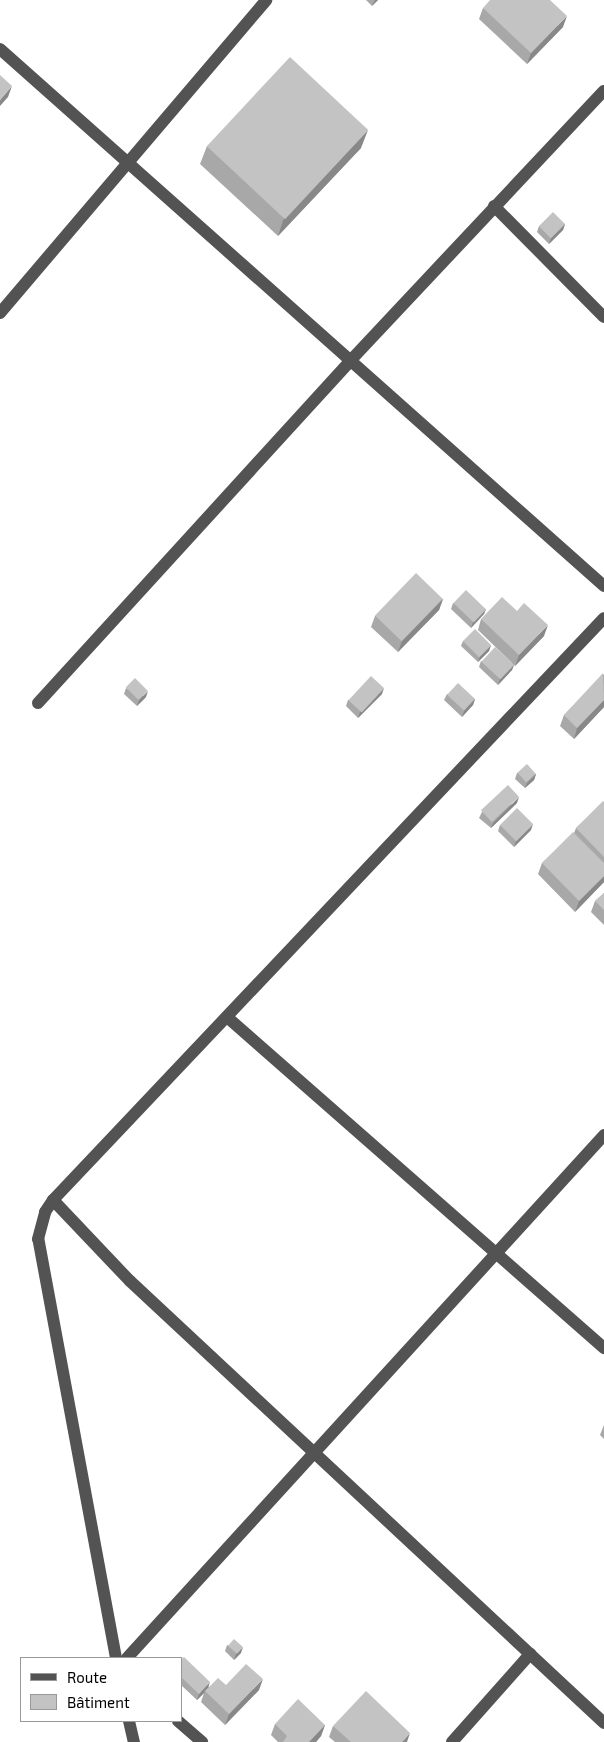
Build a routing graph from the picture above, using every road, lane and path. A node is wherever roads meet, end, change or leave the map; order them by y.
1 (266, 0) edge
2 (0, 50) edge
3 (604, 91) edge
4 (127, 163) junction
5 (494, 206) junction
6 (0, 313) edge
7 (604, 317) edge
8 (351, 360) junction
9 (604, 586) edge
10 (604, 618) edge
11 (38, 703) dead end
12 (227, 1017) junction
13 (604, 1135) edge
14 (53, 1200) junction
15 (495, 1254) junction
16 (604, 1348) edge
17 (313, 1453) junction
18 (530, 1654) junction
19 (116, 1657) edge
20 (128, 1657) edge
21 (130, 1722) edge
22 (179, 1722) edge
23 (604, 1723) edge
24 (134, 1742) edge
25 (202, 1742) edge
26 (452, 1742) edge

1 - 4 street
2 - 4 street
3 - 5 street
4 - 6 street
4 - 8 street
5 - 7 street
5 - 8 street
8 - 9 street
8 - 11 street
10 - 12 street
12 - 14 street
12 - 15 street
13 - 15 street
14 - 17 street
14 - 19 street
15 - 16 street
15 - 17 street
17 - 18 street
17 - 20 street
18 - 23 street
18 - 26 street
21 - 24 street
22 - 25 street

